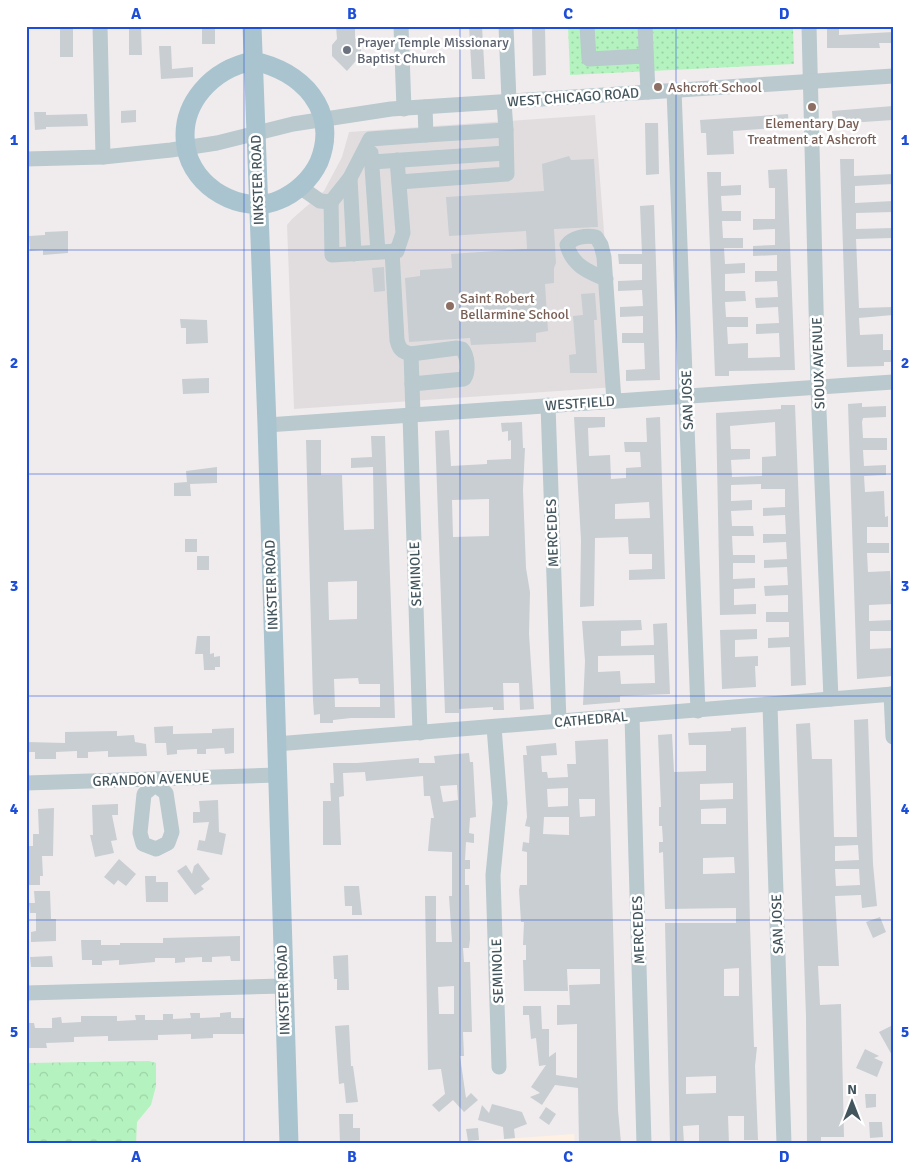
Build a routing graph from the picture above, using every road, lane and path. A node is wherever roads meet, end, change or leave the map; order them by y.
1 (100, 26) edge
2 (252, 26) edge
3 (401, 26) edge
4 (506, 26) edge
5 (587, 26) edge
6 (645, 26) edge
7 (809, 26) edge
8 (645, 56) junction
9 (253, 61) junction
10 (893, 76) edge
11 (810, 82) junction
12 (674, 90) junction
13 (648, 92) junction
14 (506, 102) junction
15 (425, 107) junction
16 (404, 108) junction
17 (322, 119) junction
18 (506, 130) junction
19 (255, 133) junction
20 (426, 135) junction
21 (370, 139) junction
22 (186, 148) junction
23 (506, 153) junction
24 (103, 157) junction
25 (26, 159) edge
26 (397, 160) junction
27 (372, 162) junction
28 (350, 178) junction
29 (399, 182) junction
30 (300, 187) junction
31 (331, 202) junction
32 (258, 206) junction
33 (385, 252) junction
34 (354, 254) junction
35 (606, 279) dead end
36 (411, 354) junction
37 (893, 382) edge
38 (412, 384) junction
39 (818, 387) junction
40 (687, 396) junction
41 (614, 401) junction
42 (548, 405) junction
43 (412, 414) junction
44 (267, 425) junction
45 (892, 694) edge
46 (831, 699) junction
47 (770, 705) junction
48 (698, 711) junction
49 (632, 716) junction
50 (559, 722) junction
51 (494, 727) junction
52 (420, 733) junction
53 (893, 737) edge
54 (283, 744) junction
55 (276, 775) junction
56 (26, 783) edge
57 (283, 986) junction
58 (32, 993) edge
59 (499, 1067) dead end
60 (288, 1144) edge
61 (644, 1144) edge
62 (784, 1144) edge

1 - 24 street
2 - 9 main road, INKSTER ROAD
3 - 16 street
4 - 14 street
5 - 8 street
6 - 8 street
7 - 11 street, SIOUX AVENUE
8 - 13 street
9 - 17 main road
9 - 19 main road, INKSTER ROAD
9 - 22 main road
10 - 11 street, WEST CHICAGO ROAD
11 - 12 street, WEST CHICAGO ROAD
11 - 39 street, SIOUX AVENUE
12 - 13 street, WEST CHICAGO ROAD
12 - 40 street, SAN JOSE
13 - 14 street, WEST CHICAGO ROAD
14 - 15 street, WEST CHICAGO ROAD
14 - 18 street
15 - 16 street, WEST CHICAGO ROAD
15 - 20 street
16 - 17 street, WEST CHICAGO ROAD
17 - 19 street, WEST CHICAGO ROAD
17 - 30 main road
18 - 20 street
18 - 23 street
19 - 22 street, WEST CHICAGO ROAD
19 - 32 main road, INKSTER ROAD
20 - 21 street
21 - 27 street
21 - 28 street
22 - 24 street, WEST CHICAGO ROAD
22 - 32 main road
23 - 26 street
23 - 29 street
24 - 25 street, WEST CHICAGO ROAD
26 - 27 street
26 - 29 street
27 - 33 street
28 - 31 street
28 - 34 street
29 - 33 street
30 - 31 street
30 - 32 main road
31 - 34 street
32 - 44 main road, INKSTER ROAD
33 - 34 street
33 - 36 street
35 - 41 street
36 - 38 street, SEMINOLE
36 - 38 street
37 - 39 street, WESTFIELD
38 - 43 street, SEMINOLE
39 - 40 street, WESTFIELD
39 - 46 street, SIOUX AVENUE
40 - 41 street, WESTFIELD
40 - 48 street, SAN JOSE
41 - 42 street, WESTFIELD
42 - 43 street, WESTFIELD
42 - 50 street, MERCEDES
43 - 44 street, WESTFIELD
43 - 52 street, SEMINOLE
44 - 54 main road, INKSTER ROAD
45 - 46 street, CATHEDRAL
45 - 53 street
46 - 47 street, CATHEDRAL
47 - 48 street, CATHEDRAL
47 - 62 street, SAN JOSE
48 - 49 street, CATHEDRAL
49 - 50 street, CATHEDRAL
49 - 61 street, MERCEDES
50 - 51 street, CATHEDRAL
51 - 52 street, CATHEDRAL
51 - 59 street, SEMINOLE
52 - 54 street, CATHEDRAL
54 - 55 main road, INKSTER ROAD
55 - 56 street, GRANDON AVENUE
55 - 57 main road, INKSTER ROAD
57 - 58 street
57 - 60 main road, INKSTER ROAD

